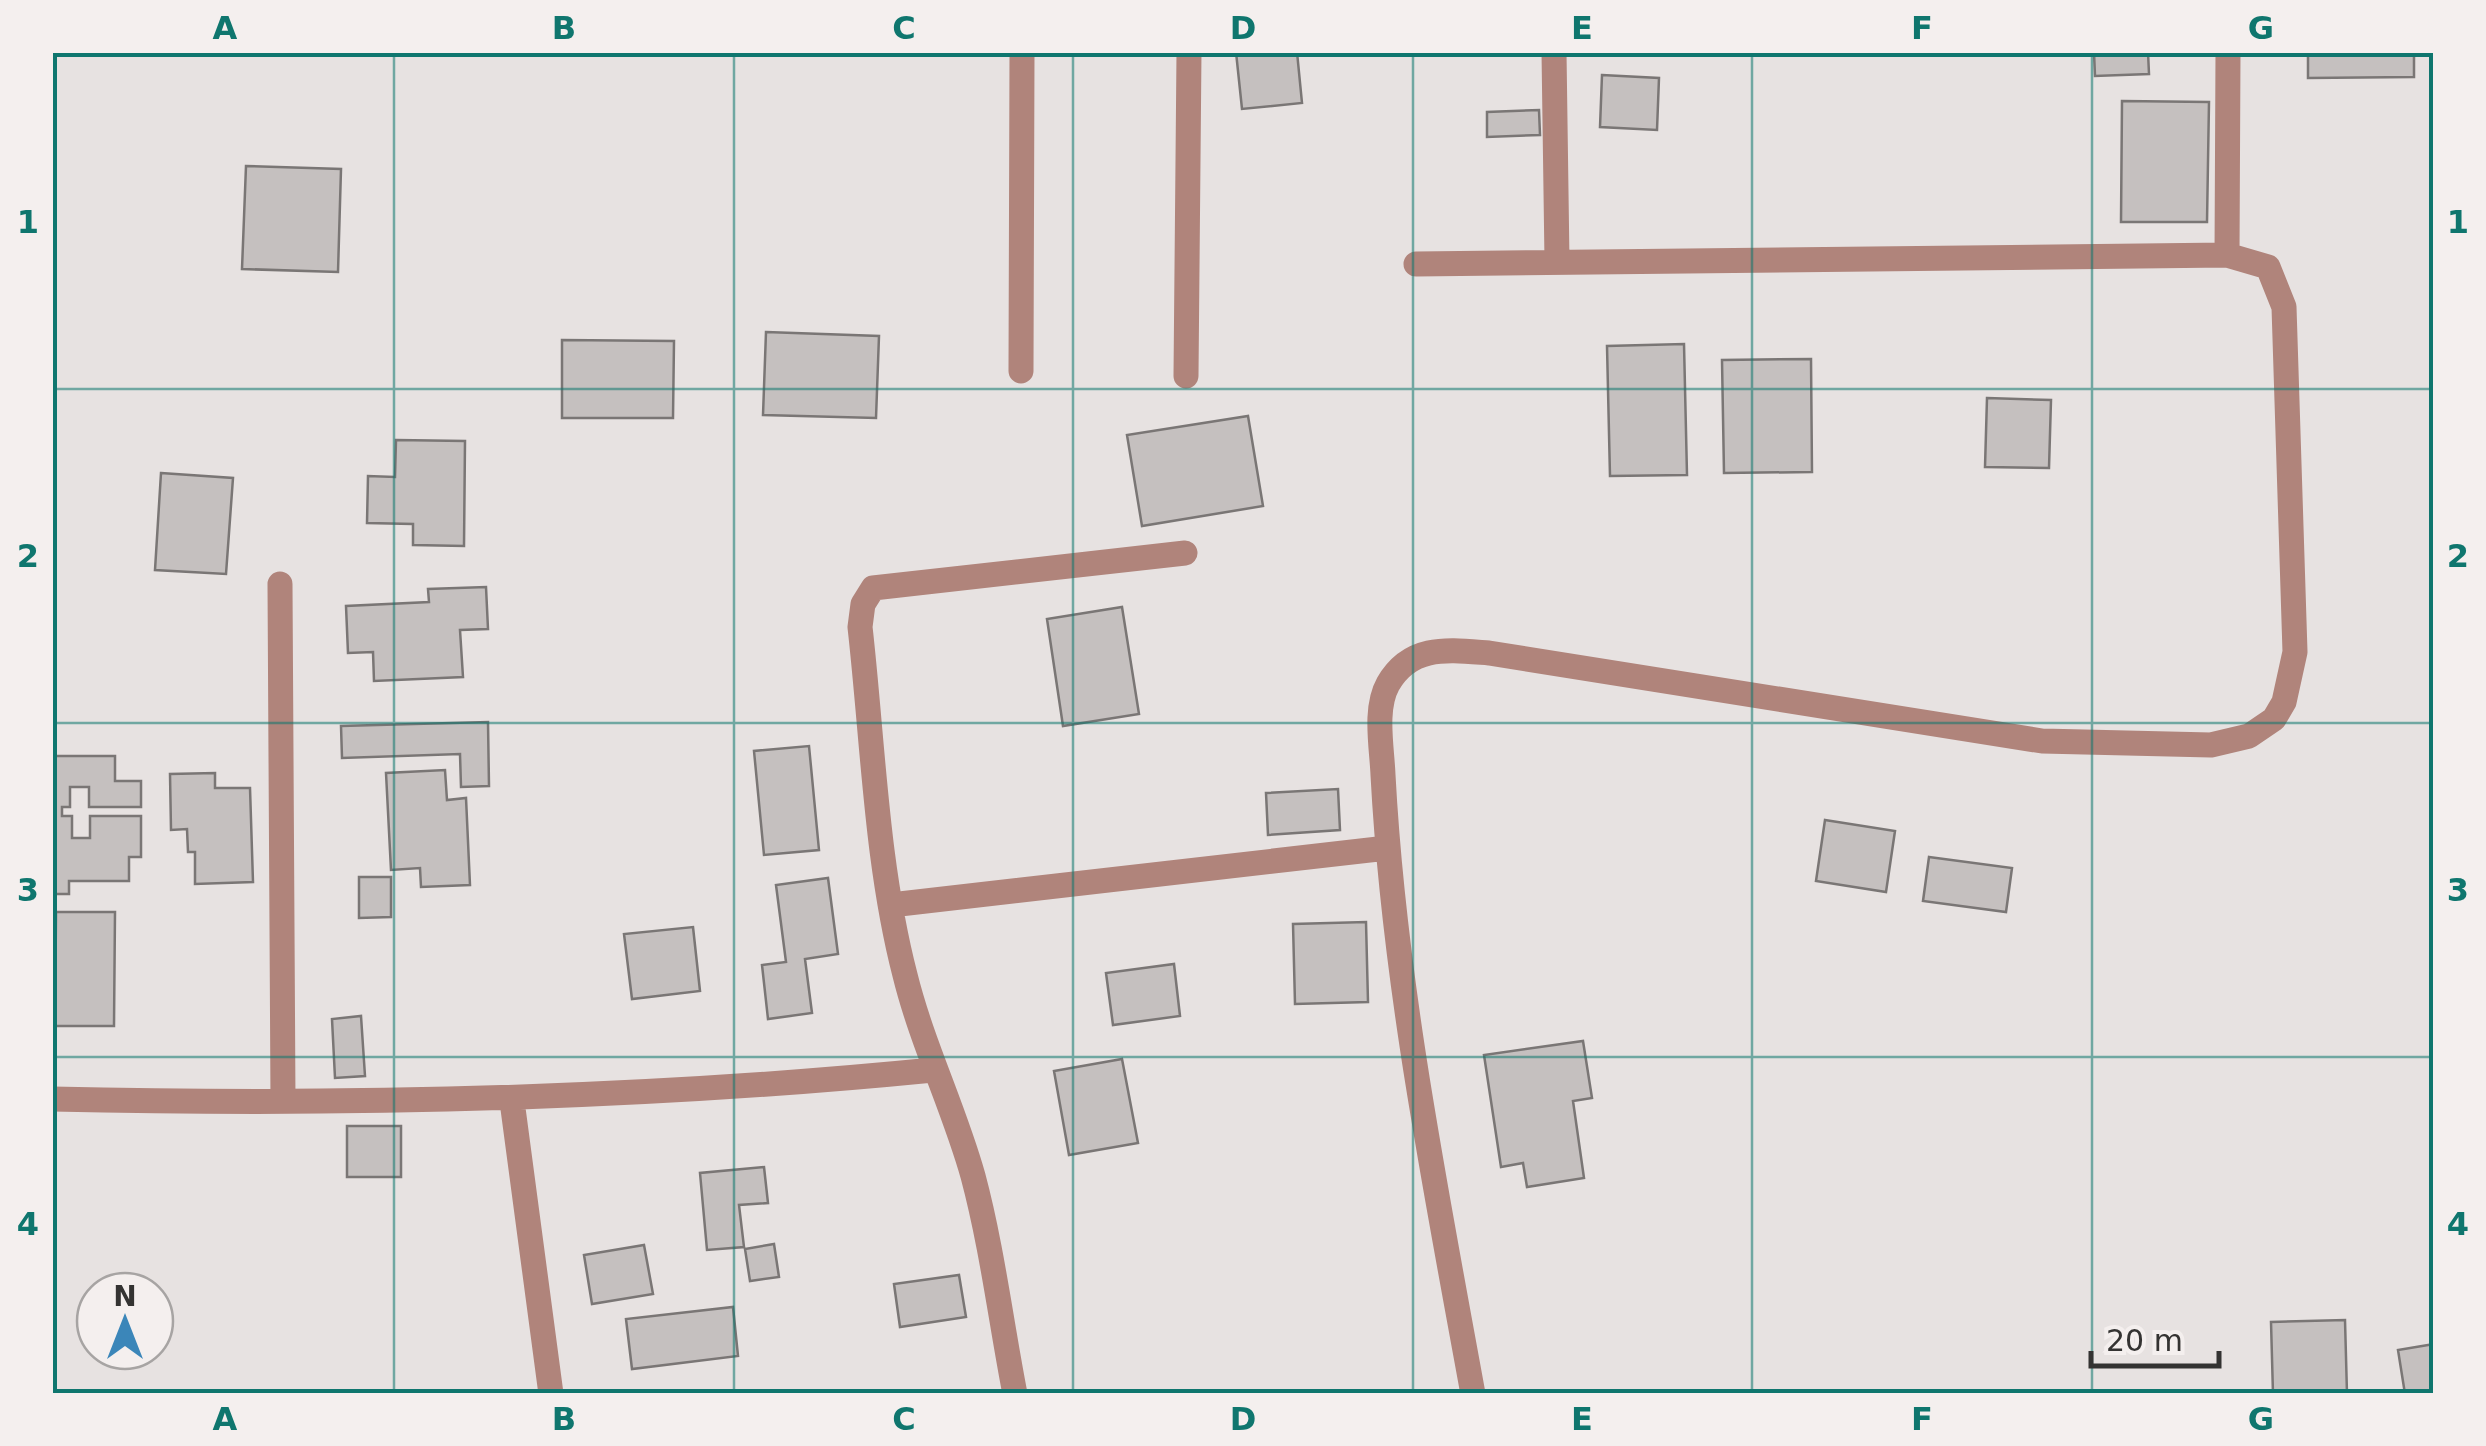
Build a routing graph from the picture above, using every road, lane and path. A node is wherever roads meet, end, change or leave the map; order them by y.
1 (1022, 52) edge
2 (1189, 52) edge
3 (1554, 52) edge
4 (2228, 52) edge
5 (2226, 255) junction
6 (1557, 261) junction
7 (1416, 264) dead end
8 (1021, 370) dead end
9 (1186, 376) dead end
10 (1185, 553) dead end
11 (280, 584) dead end
12 (1387, 848) junction
13 (890, 905) junction
14 (933, 1070) junction
15 (52, 1099) edge
16 (512, 1100) junction
17 (283, 1101) junction
18 (551, 1394) edge
19 (1014, 1394) edge
20 (1473, 1394) edge

1 - 8 street
2 - 9 street
3 - 6 street
4 - 5 street
5 - 6 street
5 - 12 street
6 - 7 street
10 - 13 street
11 - 17 street
12 - 13 street
12 - 20 street
13 - 14 street
14 - 16 street
14 - 19 street
15 - 17 street
16 - 17 street
16 - 18 street

